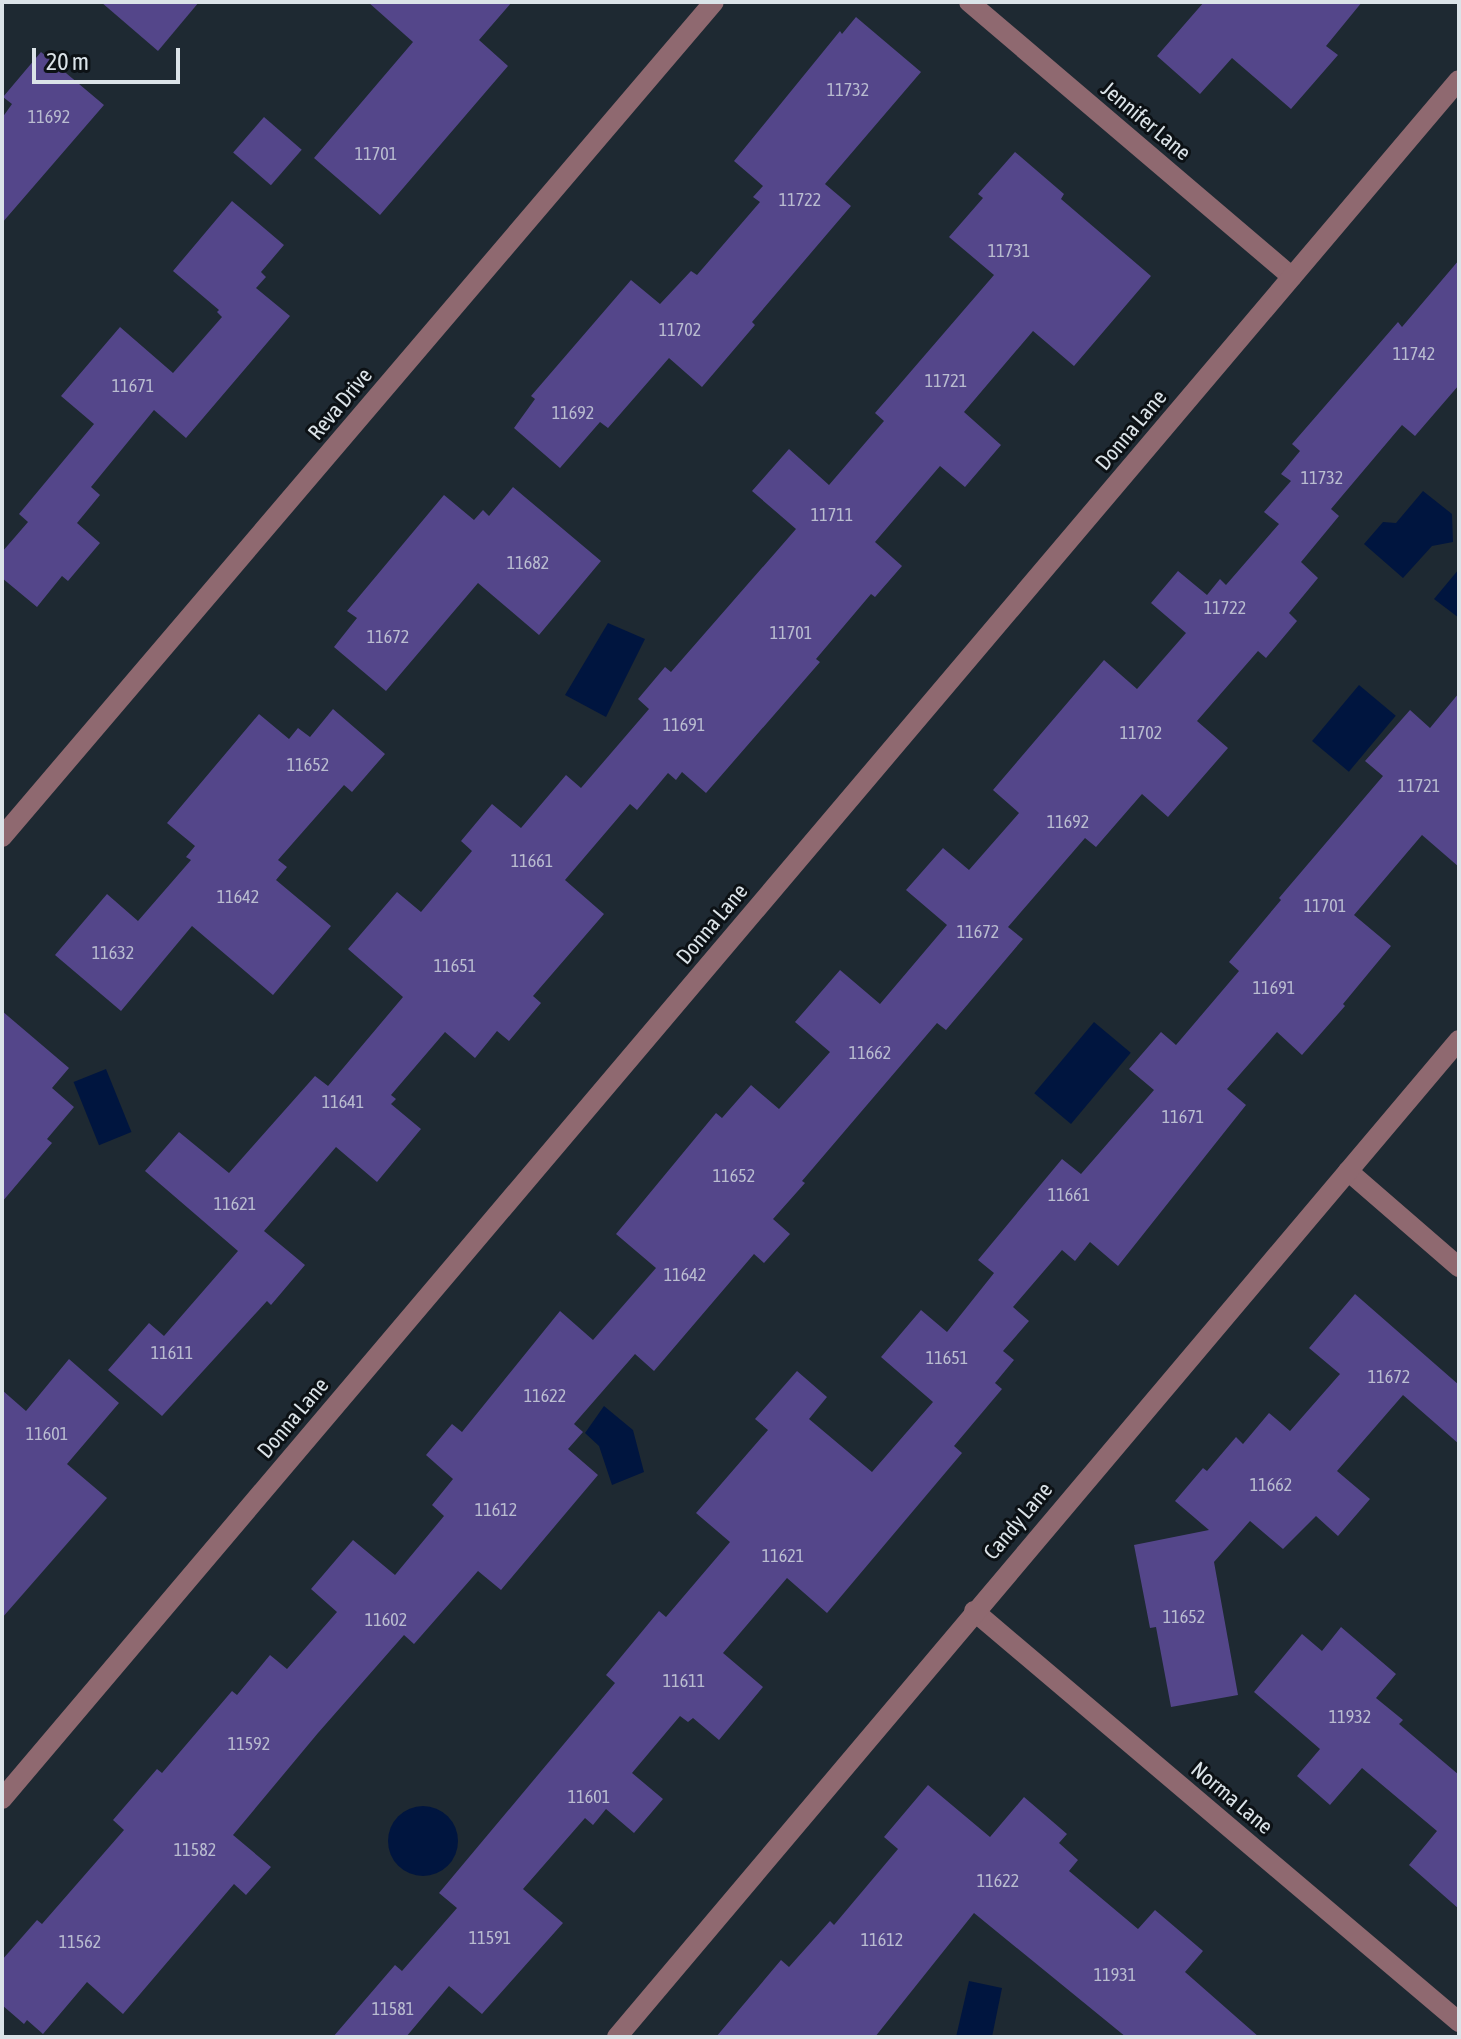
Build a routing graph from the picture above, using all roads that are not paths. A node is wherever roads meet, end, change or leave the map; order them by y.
1 (714, 2) edge
2 (969, 2) edge
3 (1459, 80) edge
4 (1292, 277) junction
5 (2, 837) edge
6 (1459, 1040) edge
7 (1348, 1171) junction
8 (1459, 1267) edge
9 (974, 1611) junction
10 (2, 1799) edge
11 (1459, 2022) edge
12 (617, 2037) edge

1 - 5 street, Reva Drive
2 - 4 street, Jennifer Lane
3 - 4 street, Donna Lane
4 - 10 street, Donna Lane
6 - 7 street, Candy Lane
7 - 8 street
7 - 9 street, Candy Lane
9 - 11 street, Norma Lane
9 - 12 street, Candy Lane

